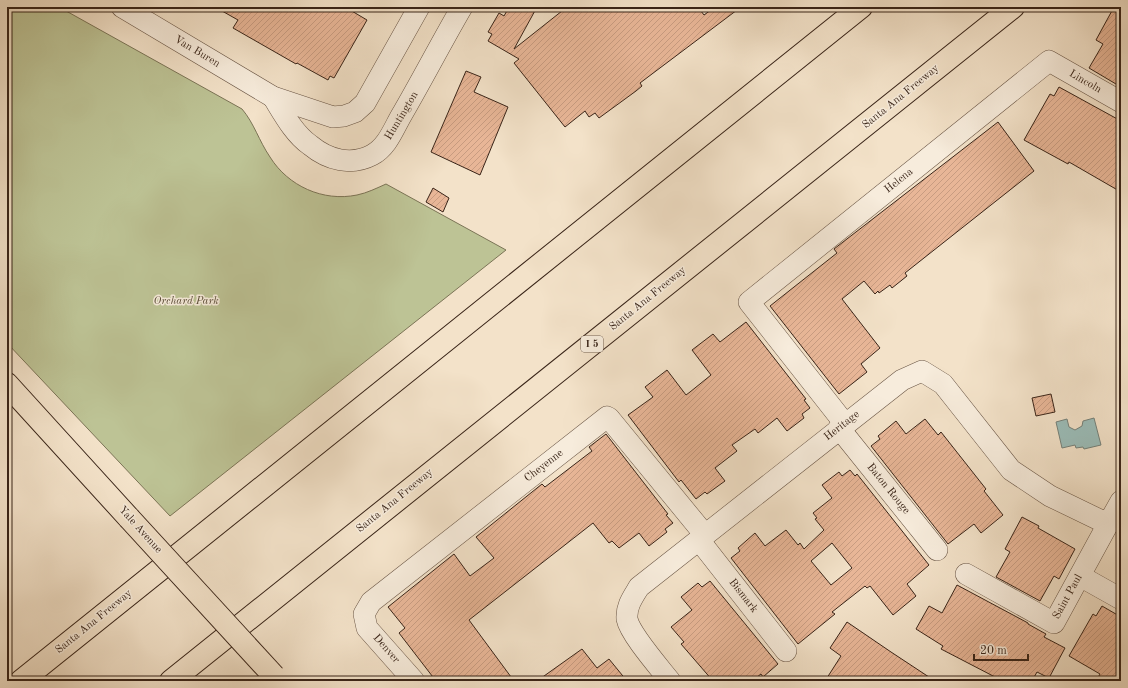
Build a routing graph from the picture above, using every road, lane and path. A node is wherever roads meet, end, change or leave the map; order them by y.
1 (122, 7) edge
2 (419, 7) edge
3 (462, 7) edge
4 (861, 7) edge
5 (1013, 7) edge
6 (1049, 61) joint
7 (273, 97) junction
8 (1121, 102) edge
9 (749, 302) joint
10 (7, 384) edge
11 (842, 426) junction
12 (1121, 501) edge
13 (1108, 524) junction
14 (702, 537) junction
15 (937, 550) dead end
16 (966, 574) dead end
17 (1080, 576) junction
18 (1121, 599) edge
19 (364, 614) joint
20 (786, 651) dead end
21 (277, 679) edge
22 (664, 679) edge
23 (21, 681) edge
24 (171, 681) edge
25 (414, 681) edge

1 - 7 street, Van Buren
2 - 7 street
3 - 7 street, Huntington
4 - 23 main road, Santa Ana Freeway
5 - 24 main road, Santa Ana Freeway / I 5
6 - 8 street, Lincoln
6 - 9 street, Helena
9 - 11 street, Baton Rouge
10 - 21 main road, Yale Avenue, bridge
11 - 13 street, Heritage
11 - 14 street, Heritage
11 - 15 street, Baton Rouge
12 - 13 street
13 - 17 street, Saint Paul
14 - 19 street, Cheyenne
14 - 20 street, Bismark
14 - 22 street, Heritage
16 - 17 street, Saint Paul
17 - 18 street
19 - 25 street, Denver

